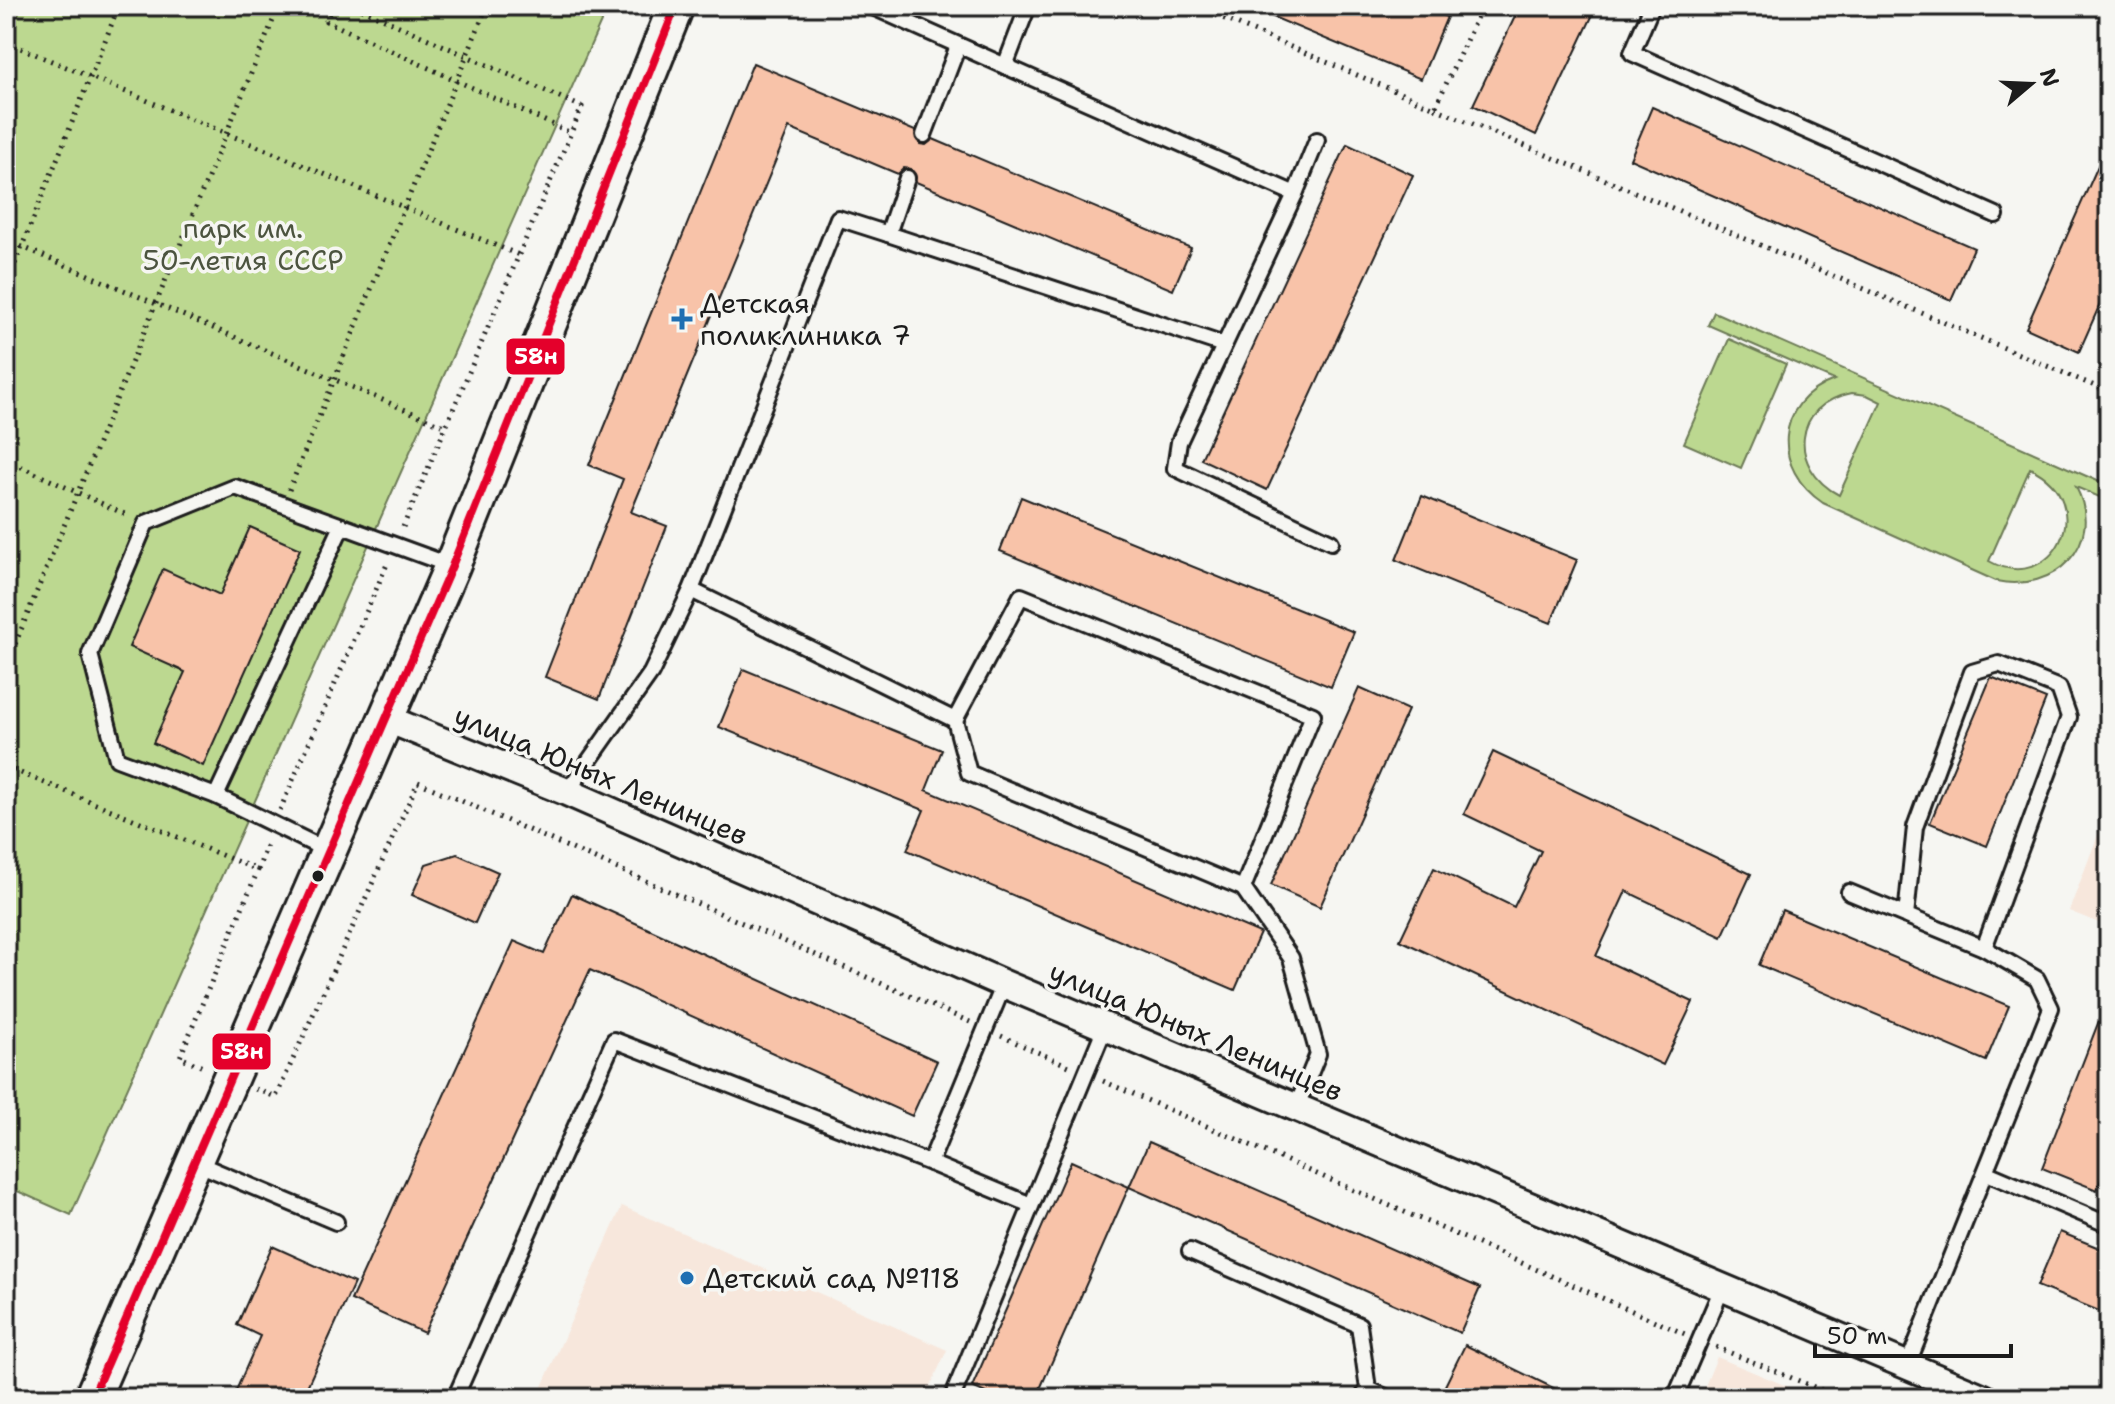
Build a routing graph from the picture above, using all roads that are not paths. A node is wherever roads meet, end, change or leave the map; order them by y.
1 (676, 6) edge
2 (871, 6) edge
3 (1028, 6) edge
4 (1652, 6) edge
5 (958, 46) junction
6 (1005, 66) junction
7 (924, 135) dead end
8 (1317, 140) dead end
9 (907, 178) dead end
10 (1295, 194) junction
11 (1996, 215) dead end
12 (888, 234) junction
13 (1224, 345) junction
14 (341, 528) junction
15 (1331, 542) dead end
16 (452, 566) junction
17 (691, 590) junction
18 (385, 718) junction
19 (955, 720) junction
20 (567, 792) junction
21 (216, 796) junction
22 (328, 851) junction
23 (1243, 888) junction
24 (1849, 892) dead end
25 (1906, 916) junction
26 (1984, 948) junction
27 (1004, 984) junction
28 (1105, 1027) junction
29 (1296, 1108) junction
30 (194, 1162) junction
31 (930, 1163) junction
32 (1987, 1173) junction
33 (1031, 1205) junction
34 (336, 1222) dead end
35 (2109, 1225) edge
36 (1190, 1251) dead end
37 (1723, 1286) junction
38 (1907, 1366) junction
39 (1365, 1394) edge
40 (92, 1398) edge
41 (455, 1398) edge
42 (952, 1398) edge
43 (1388, 1398) edge
44 (1675, 1398) edge
45 (1984, 1398) edge

1 - 16 street
2 - 5 lane
3 - 6 lane
4 - 11 lane
5 - 6 lane
5 - 7 lane
6 - 10 lane
8 - 10 lane
9 - 12 lane
10 - 13 lane
12 - 13 lane
12 - 17 lane
13 - 15 lane
14 - 16 lane
14 - 21 lane
14 - 21 lane
16 - 18 street
17 - 19 lane
17 - 20 lane
18 - 20 street, улица Юных Ленинцев
18 - 22 street
19 - 23 lane
19 - 23 lane
20 - 27 street, улица Юных Ленинцев
21 - 22 lane
22 - 30 street
23 - 29 lane
24 - 25 lane
25 - 26 lane
25 - 26 lane
26 - 32 lane
27 - 28 street, улица Юных Ленинцев
27 - 31 lane
28 - 29 street, улица Юных Ленинцев
28 - 33 lane
29 - 37 street, улица Юных Ленинцев
30 - 34 lane
30 - 40 street
31 - 33 lane
31 - 41 lane
32 - 35 lane
32 - 38 lane
33 - 42 lane
36 - 39 lane
37 - 38 street, улица Юных Ленинцев
37 - 44 lane
38 - 45 street, улица Юных Ленинцев
39 - 43 lane

